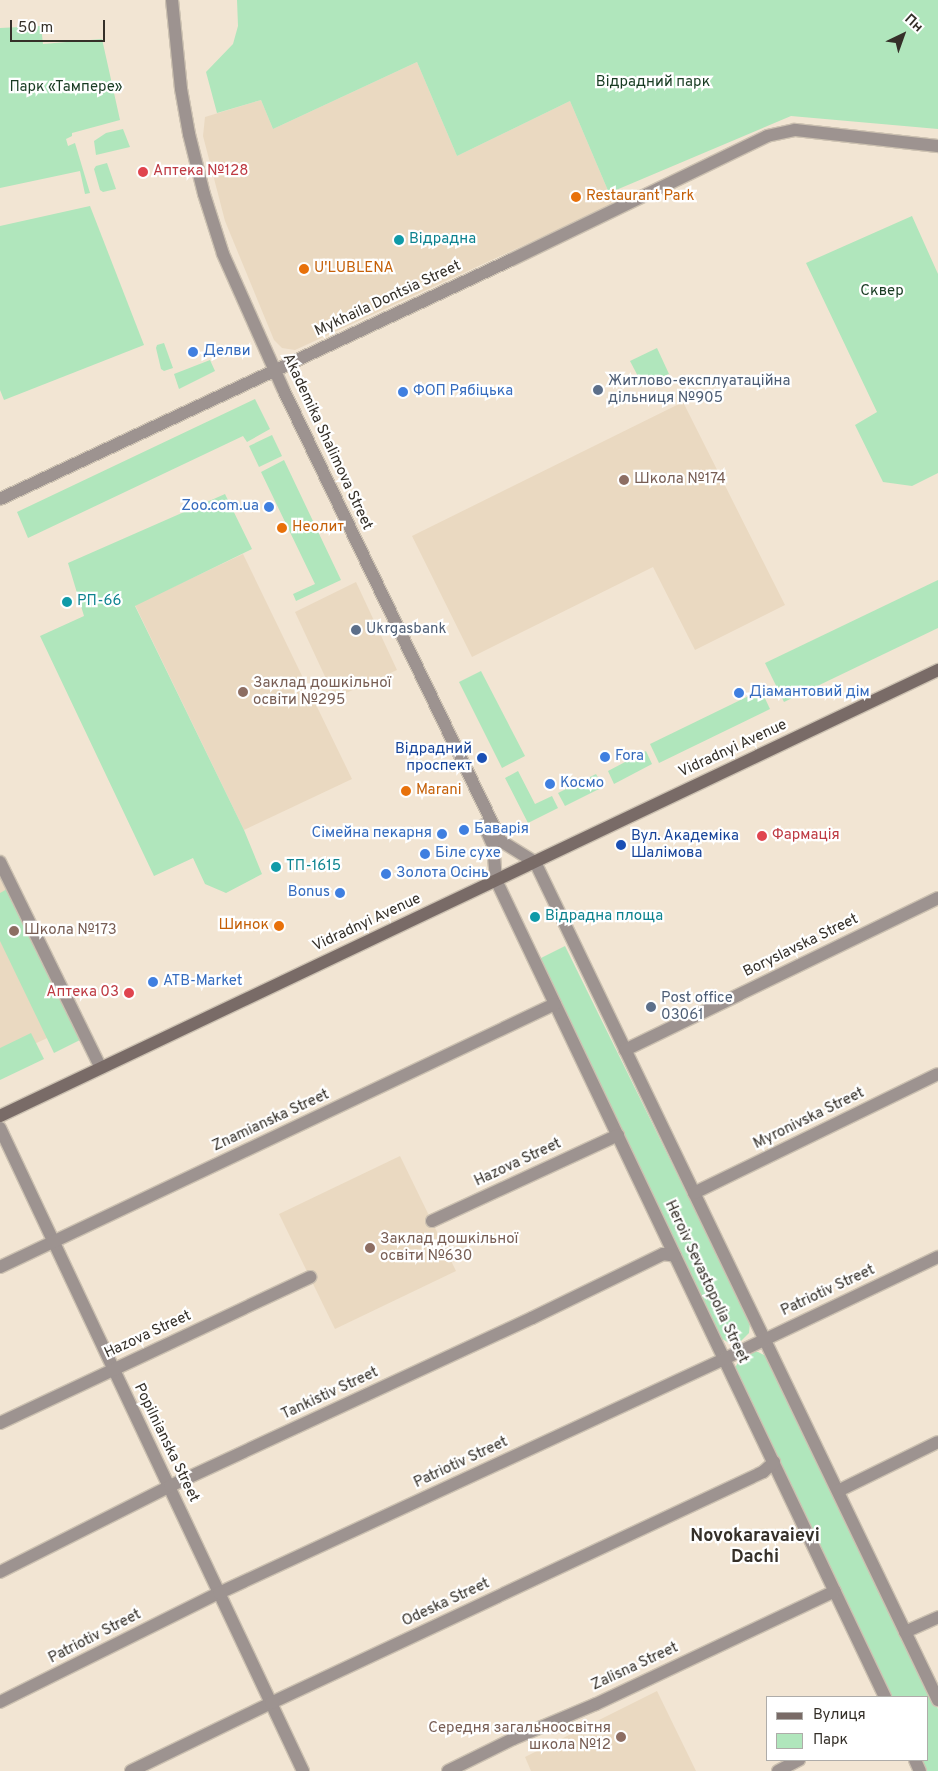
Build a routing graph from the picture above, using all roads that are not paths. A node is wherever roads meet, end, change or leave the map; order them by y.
1 (166, 0) edge
2 (172, 0) edge
3 (938, 146) edge
4 (272, 371) junction
5 (0, 499) edge
6 (938, 670) edge
7 (0, 862) edge
8 (535, 862) junction
9 (496, 880) junction
10 (938, 898) edge
11 (555, 1004) junction
12 (625, 1050) junction
13 (101, 1068) junction
14 (938, 1074) edge
15 (0, 1116) edge
16 (0, 1128) edge
17 (618, 1135) junction
18 (694, 1193) junction
19 (432, 1221) dead end
20 (53, 1242) junction
21 (675, 1256) junction
22 (938, 1257) edge
23 (0, 1267) edge
24 (310, 1278) dead end
25 (764, 1339) junction
26 (724, 1359) junction
27 (112, 1369) junction
28 (0, 1423) edge
29 (938, 1442) edge
30 (774, 1462) junction
31 (170, 1486) junction
32 (838, 1491) junction
33 (0, 1572) edge
34 (835, 1591) junction
35 (219, 1593) junction
36 (938, 1616) edge
37 (906, 1632) junction
38 (885, 1696) edge
39 (938, 1700) edge
40 (0, 1702) edge
41 (270, 1703) junction
42 (797, 1761) edge
43 (131, 1771) edge
44 (303, 1771) edge
45 (448, 1771) edge
46 (778, 1771) edge

1 - 4 street, Akademika Shalimova Street
2 - 4 street, Akademika Shalimova Street
3 - 4 street, Mykhaila Dontsia Street
4 - 5 street, Mykhaila Dontsia Street
4 - 8 street, Akademika Shalimova Street
4 - 9 street, Akademika Shalimova Street
6 - 8 main road, Vidradnyi Avenue
7 - 13 street
8 - 9 main road, Vidradnyi Avenue
8 - 12 street, Heroiv Sevastopolia Street
9 - 11 street, Heroiv Sevastopolia Street
9 - 13 main road, Vidradnyi Avenue
10 - 12 street, Boryslavska Street
11 - 17 street, Heroiv Sevastopolia Street
11 - 20 street, Znamianska Street
12 - 18 street, Heroiv Sevastopolia Street
13 - 15 main road, Vidradnyi Avenue
14 - 18 street, Myronivska Street
16 - 20 street, Popilnianska Street
17 - 19 street, Hazova Street
17 - 21 street, Heroiv Sevastopolia Street
18 - 25 street, Heroiv Sevastopolia Street
20 - 23 street, Znamianska Street
20 - 27 street, Popilnianska Street
21 - 26 street, Heroiv Sevastopolia Street
21 - 31 street, Tankistiv Street
22 - 25 street, Patriotiv Street
24 - 27 street, Hazova Street
25 - 26 street, Patriotiv Street
25 - 32 street, Heroiv Sevastopolia Street
26 - 30 street, Heroiv Sevastopolia Street
26 - 35 street, Patriotiv Street
27 - 28 street, Hazova Street
27 - 31 street, Popilnianska Street
29 - 32 street
30 - 34 street, Heroiv Sevastopolia Street
30 - 41 street, Odeska Street
31 - 33 street, Tankistiv Street
31 - 35 street, Popilnianska Street
32 - 37 street, Heroiv Sevastopolia Street
34 - 38 street, Heroiv Sevastopolia Street
34 - 45 street, Zalisna Street
35 - 40 street, Patriotiv Street
35 - 41 street, Popilnianska Street
36 - 37 street
37 - 39 street, Heroiv Sevastopolia Street
41 - 43 street, Odeska Street
41 - 44 street, Popilnianska Street
42 - 46 street

